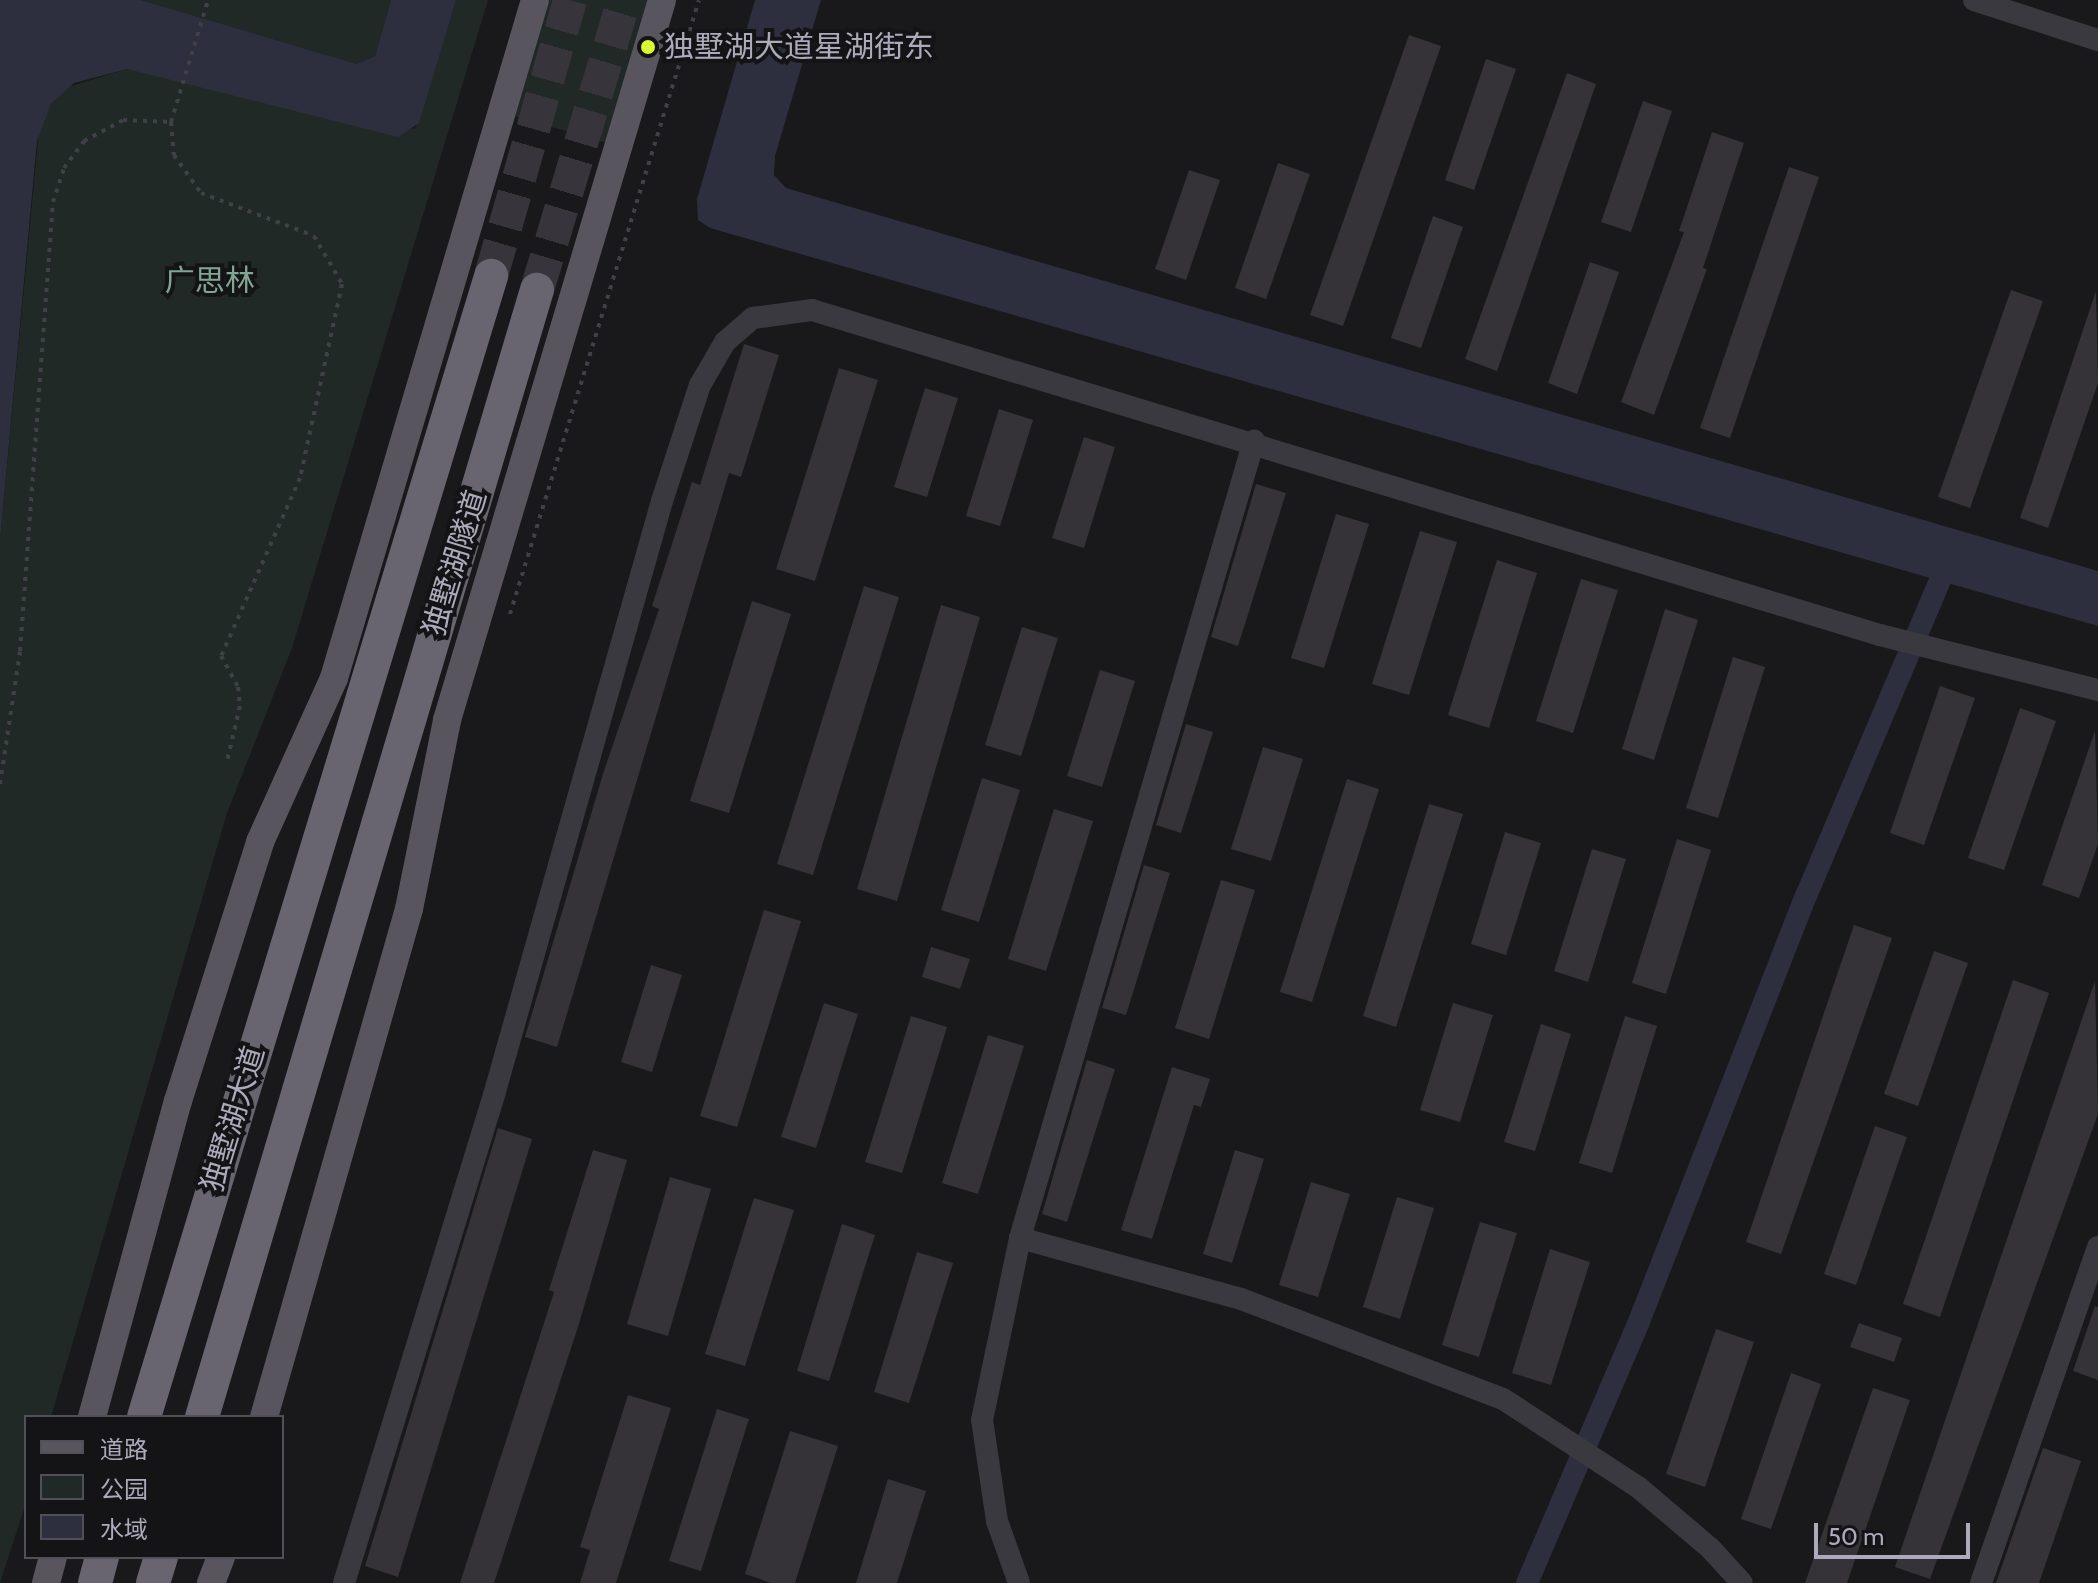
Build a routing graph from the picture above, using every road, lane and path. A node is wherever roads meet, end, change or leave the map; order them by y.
1 (208, 0) edge
2 (535, 0) edge
3 (662, 0) edge
4 (699, 0) edge
5 (1974, 0) edge
6 (2098, 40) edge
7 (171, 122) junction
8 (491, 276) tunnel mouth
9 (537, 290) tunnel mouth
10 (1254, 441) junction
11 (510, 614) dead end
12 (2098, 690) edge
13 (227, 761) dead end
14 (0, 784) edge
15 (321, 821) joint
16 (373, 836) joint
17 (1020, 1238) junction
18 (2098, 1247) edge
19 (93, 1415) edge
20 (145, 1415) edge
21 (203, 1415) edge
22 (265, 1415) edge
23 (52, 1559) edge
24 (101, 1559) edge
25 (160, 1559) edge
26 (220, 1559) edge
27 (46, 1583) edge
28 (95, 1583) edge
29 (153, 1583) edge
30 (211, 1583) edge
31 (344, 1583) edge
32 (1019, 1583) edge
33 (1742, 1583) edge
34 (1981, 1583) edge

1 - 7 path
2 - 19 main road
3 - 22 main road
4 - 11 path
5 - 6 street
7 - 13 path
7 - 14 path
8 - 15 highway, 独墅湖隧道
9 - 16 highway, 独墅湖隧道
10 - 12 street
10 - 17 street
10 - 31 street
15 - 20 highway, 独墅湖大道
16 - 21 highway, 独墅湖大道
17 - 32 street
17 - 33 street
18 - 34 street
23 - 27 main road
24 - 28 highway
25 - 29 highway
26 - 30 main road

